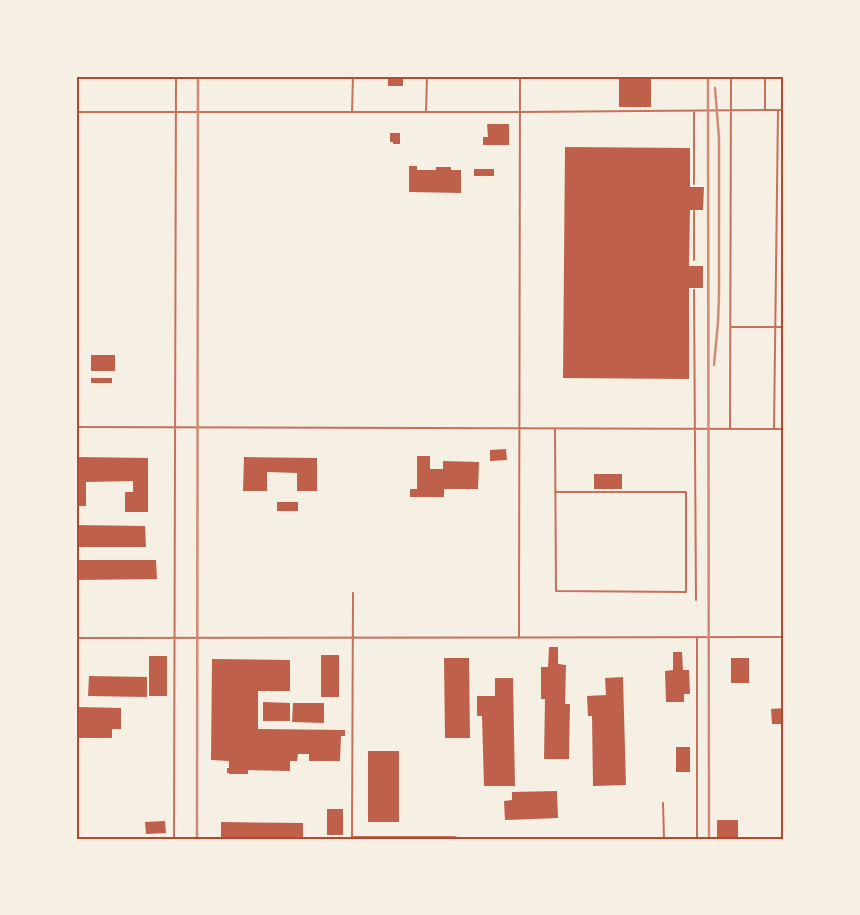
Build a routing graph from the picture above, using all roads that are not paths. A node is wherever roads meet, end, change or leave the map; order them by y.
1 (176, 76) edge
2 (352, 76) edge
3 (427, 76) edge
4 (520, 76) edge
5 (731, 76) edge
6 (765, 76) edge
7 (765, 110) junction
8 (778, 110) junction
9 (784, 110) edge
10 (694, 111) junction
11 (731, 111) junction
12 (76, 112) edge
13 (176, 112) junction
14 (352, 112) junction
15 (426, 112) junction
16 (520, 112) junction
17 (694, 184) dead end
18 (694, 212) dead end
19 (694, 260) dead end
20 (694, 290) dead end
21 (730, 327) junction
22 (775, 327) junction
23 (784, 327) edge
24 (76, 427) edge
25 (175, 428) junction
26 (520, 429) junction
27 (555, 429) junction
28 (696, 429) junction
29 (730, 429) junction
30 (774, 430) junction
31 (784, 430) edge
32 (556, 492) junction
33 (353, 593) dead end
34 (696, 600) dead end
35 (519, 637) junction
36 (697, 637) junction
37 (784, 637) edge
38 (76, 638) edge
39 (174, 638) junction
40 (353, 638) junction
41 (663, 803) dead end
42 (352, 838) edge
43 (454, 838) edge
44 (174, 839) edge
45 (461, 839) edge
46 (664, 839) edge
47 (697, 839) edge

1 - 13 lane
2 - 14 lane
3 - 15 lane
4 - 16 lane
5 - 11 lane
6 - 7 lane
7 - 8 lane
7 - 11 lane
8 - 9 lane
8 - 22 lane
10 - 11 lane
10 - 16 lane
10 - 17 lane
11 - 21 lane
12 - 13 lane
13 - 14 lane
13 - 25 lane
14 - 15 lane
15 - 16 lane
16 - 26 lane
18 - 19 lane
20 - 28 lane
21 - 22 lane
21 - 29 lane
22 - 23 lane
22 - 30 lane
24 - 25 lane
25 - 26 lane
25 - 39 lane
26 - 27 lane
26 - 35 lane
27 - 28 lane
27 - 32 lane
28 - 29 lane
28 - 34 lane
29 - 30 lane
30 - 31 lane
32 - 32 lane
33 - 40 lane
35 - 36 lane
35 - 40 lane
36 - 37 lane
36 - 47 lane
38 - 39 lane
39 - 40 lane
39 - 44 lane
40 - 42 lane
41 - 46 lane
42 - 43 lane
43 - 45 lane

